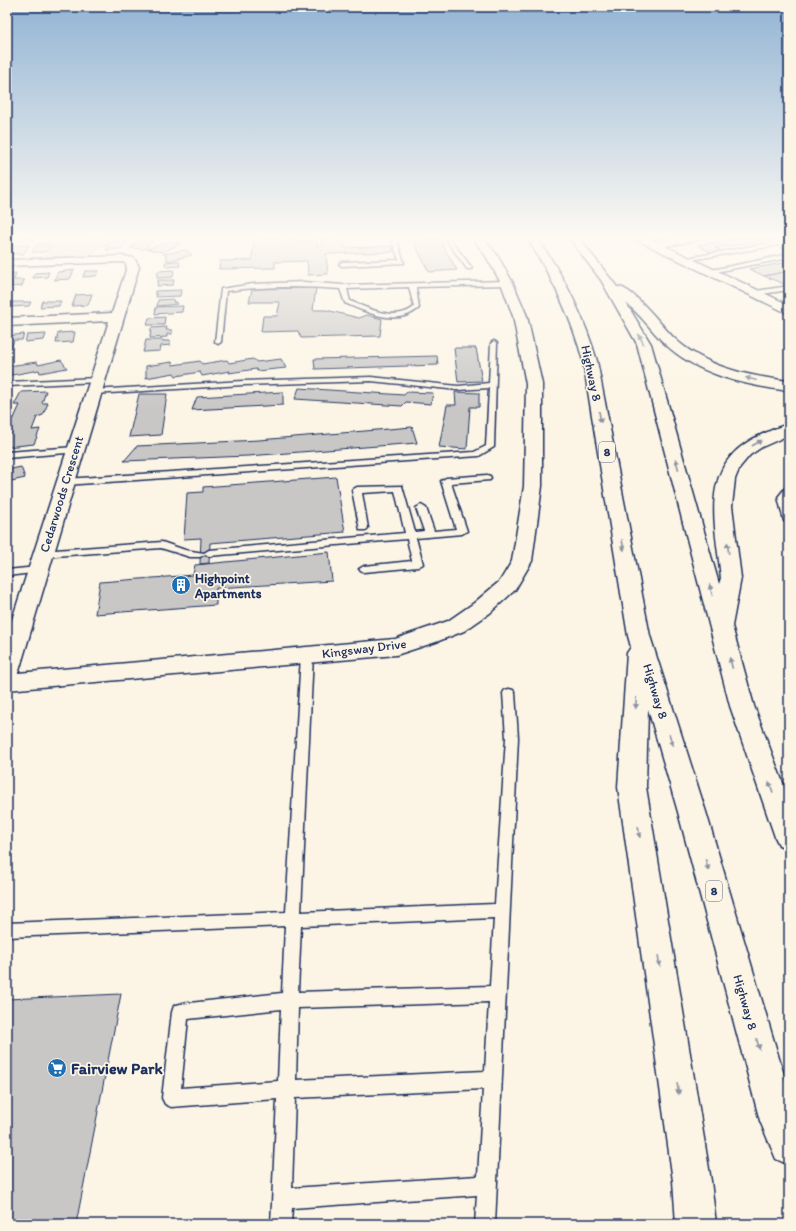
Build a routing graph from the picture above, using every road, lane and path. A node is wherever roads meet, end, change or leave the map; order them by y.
1 (123, 295) edge
2 (222, 295) edge
3 (345, 295) edge
4 (415, 295) edge
5 (512, 295) edge
6 (567, 295) edge
7 (616, 295) edge
8 (625, 295) edge
9 (759, 295) edge
10 (789, 310) edge
11 (116, 317) junction
12 (7, 322) edge
13 (218, 342) dead end
14 (494, 343) dead end
15 (7, 384) edge
16 (493, 385) junction
17 (95, 386) junction
18 (789, 386) edge
19 (789, 429) edge
20 (75, 450) junction
21 (7, 455) edge
22 (487, 478) dead end
23 (65, 482) junction
24 (789, 489) edge
25 (421, 508) dead end
26 (789, 521) edge
27 (363, 528) dead end
28 (430, 534) junction
29 (410, 535) junction
30 (40, 562) junction
31 (364, 570) dead end
32 (7, 573) edge
33 (721, 627) junction
34 (639, 636) junction
35 (307, 655) junction
36 (7, 671) edge
37 (7, 682) edge
38 (509, 693) dead end
39 (789, 837) edge
40 (502, 911) junction
41 (293, 918) junction
42 (7, 930) edge
43 (498, 994) junction
44 (290, 1000) junction
45 (493, 1080) junction
46 (286, 1089) junction
47 (789, 1146) edge
48 (487, 1185) junction
49 (282, 1198) junction
50 (281, 1224) edge
51 (485, 1224) edge
52 (696, 1224) edge

1 - 11 main road, Cedarwoods Crescent
2 - 13 lane
3 - 4 lane
5 - 35 main road, Kingsway Drive
6 -> 34 main road, Highway 8 / 8
33 -> 7 main road
18 -> 8 main road
9 - 10 main road
11 - 12 main road
11 - 17 main road, Cedarwoods Crescent
14 - 16 lane
15 - 17 lane
16 - 17 lane
16 - 23 lane
17 - 20 main road, Cedarwoods Crescent
33 -> 19 main road
20 - 21 lane
20 - 23 main road, Cedarwoods Crescent
22 - 28 lane
23 - 30 main road, Cedarwoods Crescent
24 - 26 lane
25 - 28 lane
27 - 29 lane
28 - 29 lane
29 - 30 lane
29 - 31 lane
30 - 32 lane
30 - 36 main road, Cedarwoods Crescent
39 -> 33 main road
34 -> 47 main road, Highway 8 / 8
34 -> 52 main road
35 - 37 main road, Kingsway Drive
35 - 41 lane
38 - 40 lane
40 - 41 lane
40 - 43 lane
41 - 42 lane
41 - 44 lane
43 - 44 lane
43 - 45 lane
44 - 46 lane
44 - 46 lane
45 - 46 lane
45 - 48 lane
46 - 49 lane
48 - 49 lane
48 - 51 lane
49 - 50 lane

